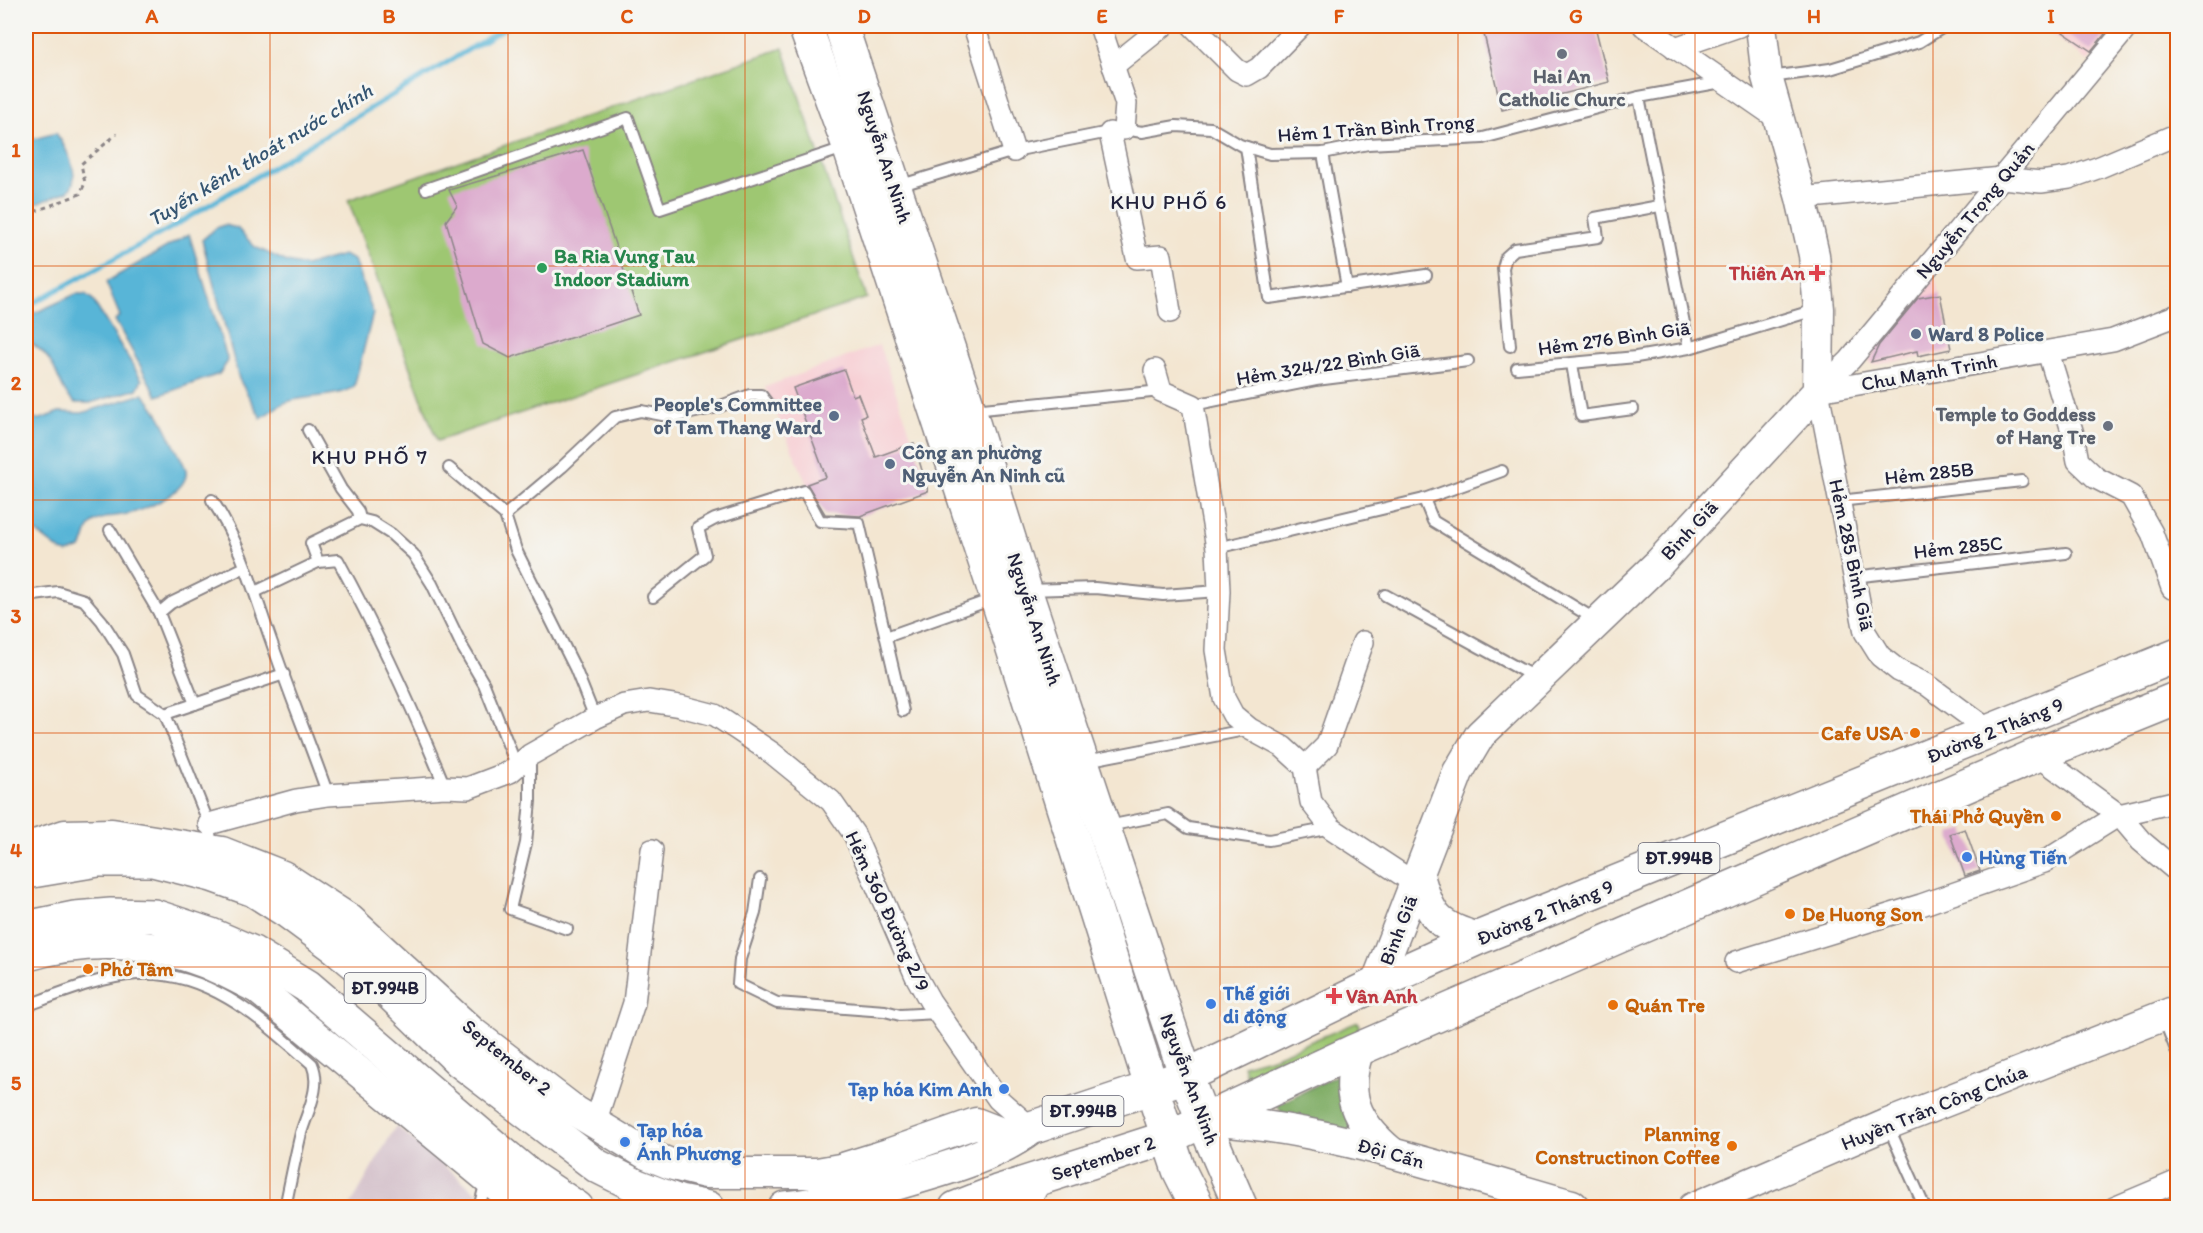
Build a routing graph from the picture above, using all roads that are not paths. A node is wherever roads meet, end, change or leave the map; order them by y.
1 (805, 26) edge
2 (841, 26) edge
3 (974, 26) edge
4 (1100, 26) edge
5 (1163, 26) edge
6 (1193, 26) edge
7 (1300, 26) edge
8 (1644, 26) edge
9 (1739, 26) edge
10 (1761, 26) edge
11 (1945, 26) edge
12 (2128, 26) edge
13 (1675, 48) junction
14 (1113, 66) junction
15 (1767, 77) junction
16 (1724, 82) junction
17 (1639, 97) junction
18 (1781, 121) junction
19 (1117, 131) junction
20 (2178, 134) edge
21 (864, 141) junction
22 (1245, 147) junction
23 (1014, 151) junction
24 (1323, 153) junction
25 (2002, 178) junction
26 (895, 187) junction
27 (426, 189) dead end
28 (1801, 198) junction
29 (1659, 206) junction
30 (1426, 275) dead end
31 (1347, 287) junction
32 (1819, 309) junction
33 (1170, 312) dead end
34 (2178, 315) edge
35 (1510, 346) dead end
36 (1689, 348) junction
37 (2049, 351) junction
38 (1468, 361) dead end
39 (1572, 364) junction
40 (1517, 368) dead end
41 (1155, 370) dead end
42 (1161, 391) junction
43 (1818, 391) junction
44 (767, 403) dead end
45 (1193, 405) junction
46 (1634, 409) dead end
47 (969, 410) junction
48 (308, 430) dead end
49 (449, 468) dead end
50 (1502, 471) dead end
51 (2022, 482) dead end
52 (1424, 499) junction
53 (212, 500) dead end
54 (1839, 501) junction
55 (505, 515) junction
56 (360, 519) junction
57 (110, 530) dead end
58 (1218, 548) junction
59 (2066, 552) dead end
60 (318, 562) junction
61 (245, 567) junction
62 (1853, 577) junction
63 (2178, 585) edge
64 (1220, 591) junction
65 (255, 592) junction
66 (1011, 594) junction
67 (1384, 595) dead end
68 (26, 596) edge
69 (653, 597) dead end
70 (159, 613) junction
71 (1599, 622) junction
72 (886, 637) junction
73 (1363, 642) dead end
74 (2178, 655) edge
75 (284, 674) junction
76 (1539, 679) junction
77 (2178, 698) edge
78 (195, 704) junction
79 (903, 711) dead end
80 (165, 714) junction
81 (595, 718) junction
82 (1250, 729) junction
83 (1991, 732) junction
84 (2037, 755) junction
85 (524, 761) junction
86 (1083, 762) junction
87 (1305, 767) junction
88 (445, 787) junction
89 (328, 795) junction
90 (2178, 801) edge
91 (2119, 815) junction
92 (1104, 826) junction
93 (1331, 828) junction
94 (211, 837) junction
95 (26, 848) edge
96 (651, 850) dead end
97 (26, 872) edge
98 (2178, 872) edge
99 (760, 879) dead end
100 (1417, 880) junction
101 (26, 927) edge
102 (567, 929) dead end
103 (1478, 938) junction
104 (26, 956) edge
105 (1736, 962) dead end
106 (1376, 984) junction
107 (26, 1005) edge
108 (938, 1013) junction
109 (2170, 1013) edge
110 (1359, 1049) junction
111 (2178, 1055) edge
112 (1186, 1076) junction
113 (1152, 1089) junction
114 (1203, 1120) junction
115 (595, 1124) junction
116 (1888, 1124) junction
117 (1024, 1133) junction
118 (1168, 1137) junction
119 (1390, 1151) junction
120 (487, 1178) junction
121 (1037, 1179) junction
122 (2178, 1181) edge
123 (2156, 1199) edge
124 (285, 1208) edge
125 (479, 1208) edge
126 (524, 1208) edge
127 (577, 1208) edge
128 (708, 1208) edge
129 (785, 1208) edge
130 (956, 1208) edge
131 (1019, 1208) edge
132 (1198, 1208) edge
133 (1241, 1208) edge
134 (1575, 1208) edge
135 (1693, 1208) edge
136 (1925, 1208) edge
137 (2114, 1208) edge

1 - 21 main road, Nguyễn An Ninh
2 - 21 main road, Nguyễn An Ninh
3 - 23 street
4 - 14 street
5 - 14 street
6 - 7 street
8 - 13 street
9 - 13 street
10 - 15 street
11 - 15 lane
12 - 25 street, Nguyễn Trọng Quản
13 - 16 street
14 - 19 street
15 - 18 street
16 - 17 lane, Hẻm 1 Trần Bình Trọng
16 - 18 street
17 - 24 lane, Hẻm 1 Trần Bình Trọng
17 - 29 lane
18 - 28 street
19 - 22 lane, Hẻm 1 Trần Bình Trọng
19 - 23 lane, Hẻm 1 Trần Bình Trọng
19 - 33 street
20 - 25 street
21 - 26 main road, Nguyễn An Ninh
21 - 27 lane
21 - 66 main road, Nguyễn An Ninh
22 - 24 lane, Hẻm 1 Trần Bình Trọng
22 - 31 lane
23 - 26 lane, Hẻm 1 Trần Bình Trọng
24 - 31 lane
25 - 28 street
25 - 43 street, Nguyễn Trọng Quản
26 - 47 main road, Nguyễn An Ninh
28 - 32 street
29 - 35 lane
29 - 36 lane
30 - 31 lane
32 - 36 lane, Hẻm 276 Bình Giã
32 - 43 street
34 - 37 street, Chu Mạnh Trinh
36 - 39 lane, Hẻm 276 Bình Giã
37 - 43 street, Chu Mạnh Trinh
37 - 63 street
38 - 45 lane, Hẻm 324/22 Bình Giã
39 - 40 lane, Hẻm 276 Bình Giã
39 - 46 lane
41 - 42 street
42 - 45 street
42 - 47 lane
43 - 54 street, Hẻm 285 Bình Giã
43 - 71 street, Bình Giã
44 - 55 lane
45 - 58 street
47 - 66 main road, Nguyễn An Ninh
48 - 56 lane
49 - 55 lane
50 - 52 lane
51 - 54 lane, Hẻm 285B
52 - 58 lane
52 - 71 lane
53 - 61 lane
54 - 62 street, Hẻm 285 Bình Giã
55 - 81 lane
56 - 60 lane
56 - 85 lane
57 - 70 lane
58 - 64 street
59 - 62 lane, Hẻm 285C
60 - 65 lane
60 - 88 lane
61 - 65 lane
61 - 70 lane
62 - 83 street, Hẻm 285 Bình Giã
64 - 66 lane
64 - 82 street
65 - 75 lane
66 - 72 lane
66 - 86 main road, Nguyễn An Ninh
66 - 113 main road, Nguyễn An Ninh
67 - 76 lane
68 - 80 lane
69 - 72 lane
70 - 78 lane
71 - 76 street, Bình Giã
72 - 79 lane
73 - 87 street
74 - 83 main road, Đường 2 Tháng 9 / ĐT.994B
75 - 78 lane
75 - 89 lane
76 - 100 street, Bình Giã
77 - 84 main road, Đường 2 Tháng 9 / ĐT.994B
78 - 80 lane
80 - 94 lane
81 - 85 street, Hẻm 360 Đường 2/9
81 - 108 street, Hẻm 360 Đường 2/9
82 - 86 lane
82 - 87 street
83 - 84 main road
83 - 103 main road, Đường 2 Tháng 9 / ĐT.994B
84 - 91 street
84 - 110 main road, Đường 2 Tháng 9 / ĐT.994B
85 - 88 street, Hẻm 360 Đường 2/9
85 - 102 lane
86 - 92 main road, Nguyễn An Ninh
87 - 93 street
88 - 89 street, Hẻm 360 Đường 2/9
89 - 94 street, Hẻm 360 Đường 2/9
90 - 91 street
91 - 98 street
91 - 105 street
92 - 93 lane
92 - 112 main road, Nguyễn An Ninh
93 - 100 street
94 - 95 street, September 2 / ĐT.994B
94 - 115 street, September 2 / ĐT.994B
96 - 115 street
97 - 128 main road, September 2 / ĐT.994B
99 - 108 lane
100 - 103 street
100 - 106 street, Bình Giã
101 - 127 main road, ĐT.994B
103 - 106 main road, Đường 2 Tháng 9 / ĐT.994B
104 - 120 street
106 - 112 main road, Đường 2 Tháng 9 / ĐT.994B
107 - 124 lane
108 - 117 street, Hẻm 360 Đường 2/9
109 - 111 lane
109 - 116 street, Huyền Trân Công Chúa
110 - 114 main road, Đường 2 Tháng 9 / ĐT.994B
110 - 119 street
112 - 113 main road, Đường 2 Tháng 9 / ĐT.994B
112 - 114 main road, Nguyễn An Ninh
113 - 117 main road, ĐT.994B
113 - 118 main road, Nguyễn An Ninh
114 - 118 main road, Đường 2 Tháng 9 / ĐT.994B
114 - 119 street, Đội Cấn
114 - 133 main road, Nguyễn An Ninh
115 - 117 street, September 2 / ĐT.994B
116 - 135 street, Huyền Trân Công Chúa
116 - 136 lane
117 - 121 main road
117 - 129 main road, ĐT.994B
118 - 121 main road, September 2 / ĐT.994B
118 - 132 main road, Nguyễn An Ninh
119 - 134 street, Đội Cấn
120 - 125 lane
120 - 126 street
121 - 130 main road, September 2 / ĐT.994B
121 - 131 street, September 2
122 - 123 street
123 - 137 street

